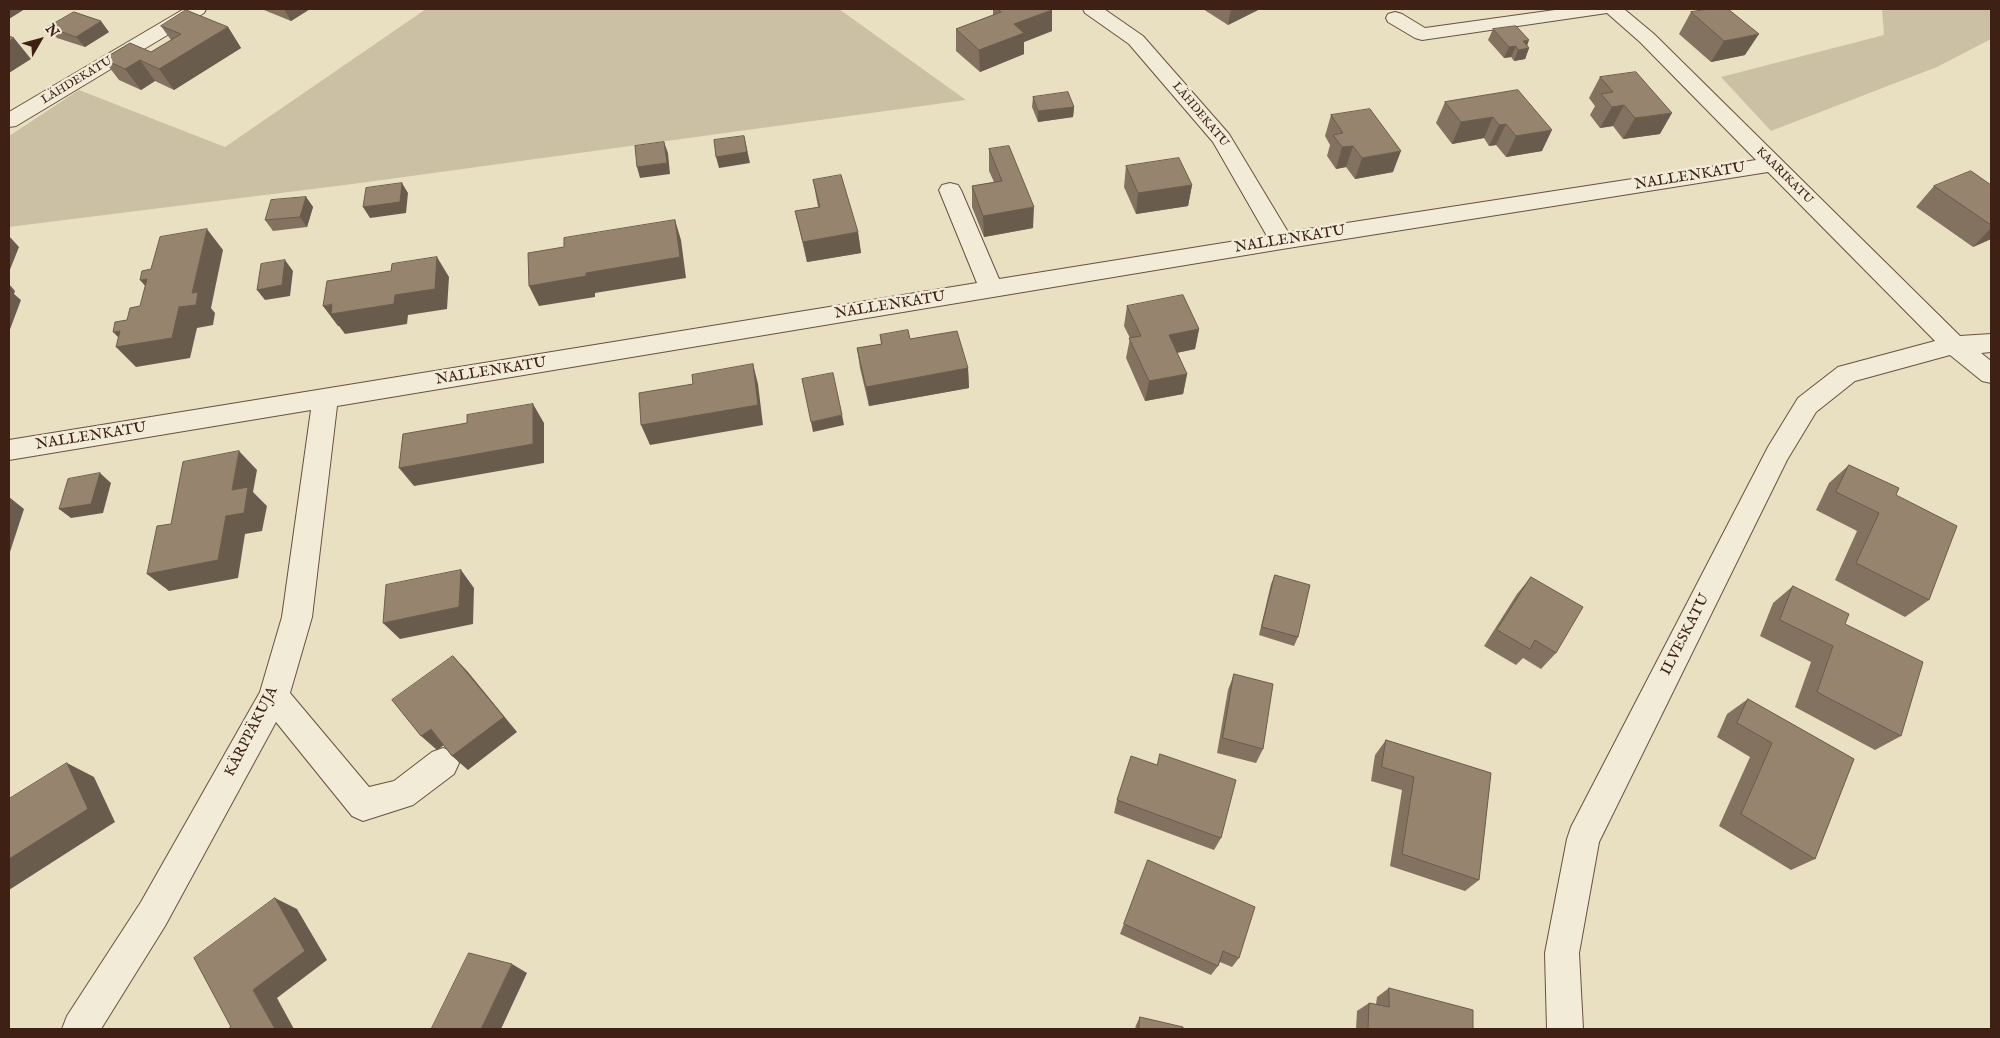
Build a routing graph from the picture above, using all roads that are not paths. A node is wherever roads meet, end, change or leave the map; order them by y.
1 (197, 9) edge
2 (1092, 9) edge
3 (1601, 9) edge
4 (1612, 9) edge
5 (1395, 18) dead end
6 (9, 121) edge
7 (1772, 164) junction
8 (950, 190) dead end
9 (1282, 241) junction
10 (991, 290) junction
11 (1991, 343) edge
12 (1954, 346) junction
13 (1991, 374) edge
14 (325, 399) junction
15 (9, 450) edge
16 (274, 696) junction
17 (443, 763) edge
18 (80, 1029) edge
19 (1565, 1029) edge

1 - 6 street, LÄHDEKATU
2 - 9 street, LÄHDEKATU
3 - 5 street
4 - 7 street, KAARIKATU
7 - 9 street, NALLENKATU
7 - 12 street, KAARIKATU
8 - 10 street
9 - 10 street, NALLENKATU
10 - 14 street, NALLENKATU
11 - 12 street, ILVESKATU
12 - 13 street, KAARIKATU
12 - 19 street, ILVESKATU
14 - 15 street, NALLENKATU
14 - 16 street, KÄRPPÄKUJA
16 - 17 street
16 - 18 street, KÄRPPÄKUJA

